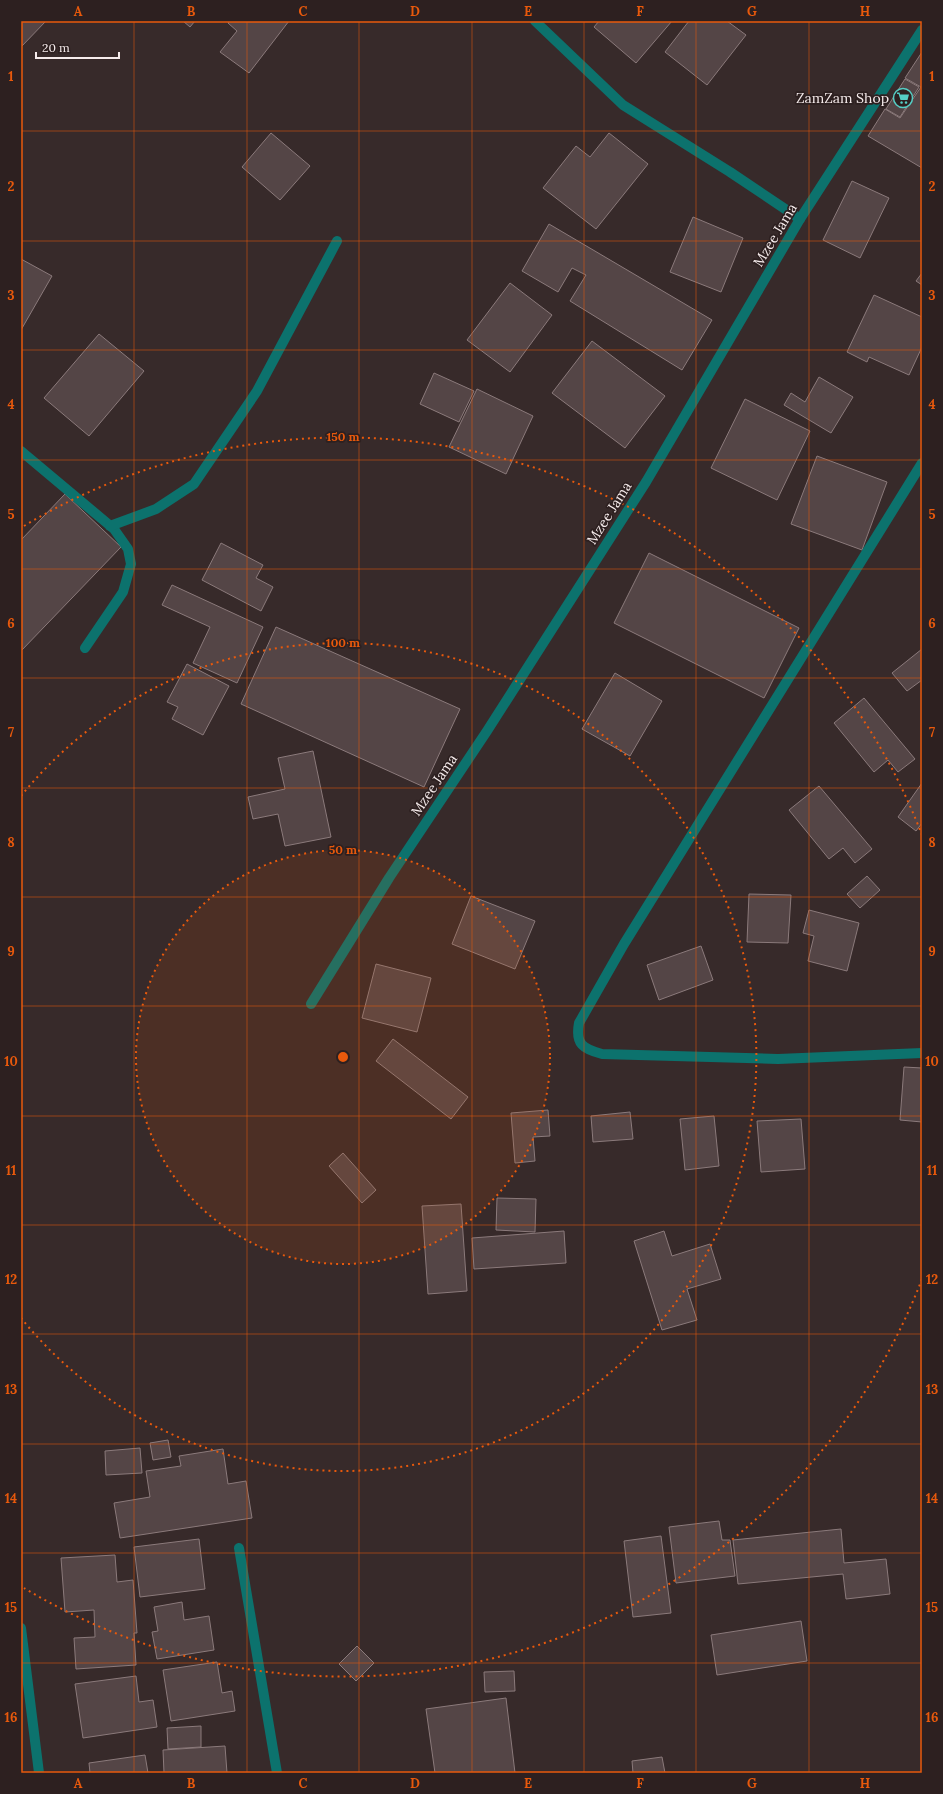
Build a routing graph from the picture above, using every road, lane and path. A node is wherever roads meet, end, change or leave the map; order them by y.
1 (535, 21) edge
2 (922, 30) edge
3 (800, 219) junction
4 (337, 241) dead end
5 (21, 451) edge
6 (922, 463) edge
7 (110, 526) junction
8 (85, 648) dead end
9 (311, 1004) dead end
10 (922, 1053) edge
11 (239, 1548) dead end
12 (21, 1628) edge
13 (39, 1773) edge
14 (277, 1773) edge

1 - 3 street
2 - 3 street, Mzee Jama
3 - 9 street, Mzee Jama
4 - 7 street
5 - 7 street
6 - 10 street
7 - 8 street
11 - 14 street
12 - 13 street

